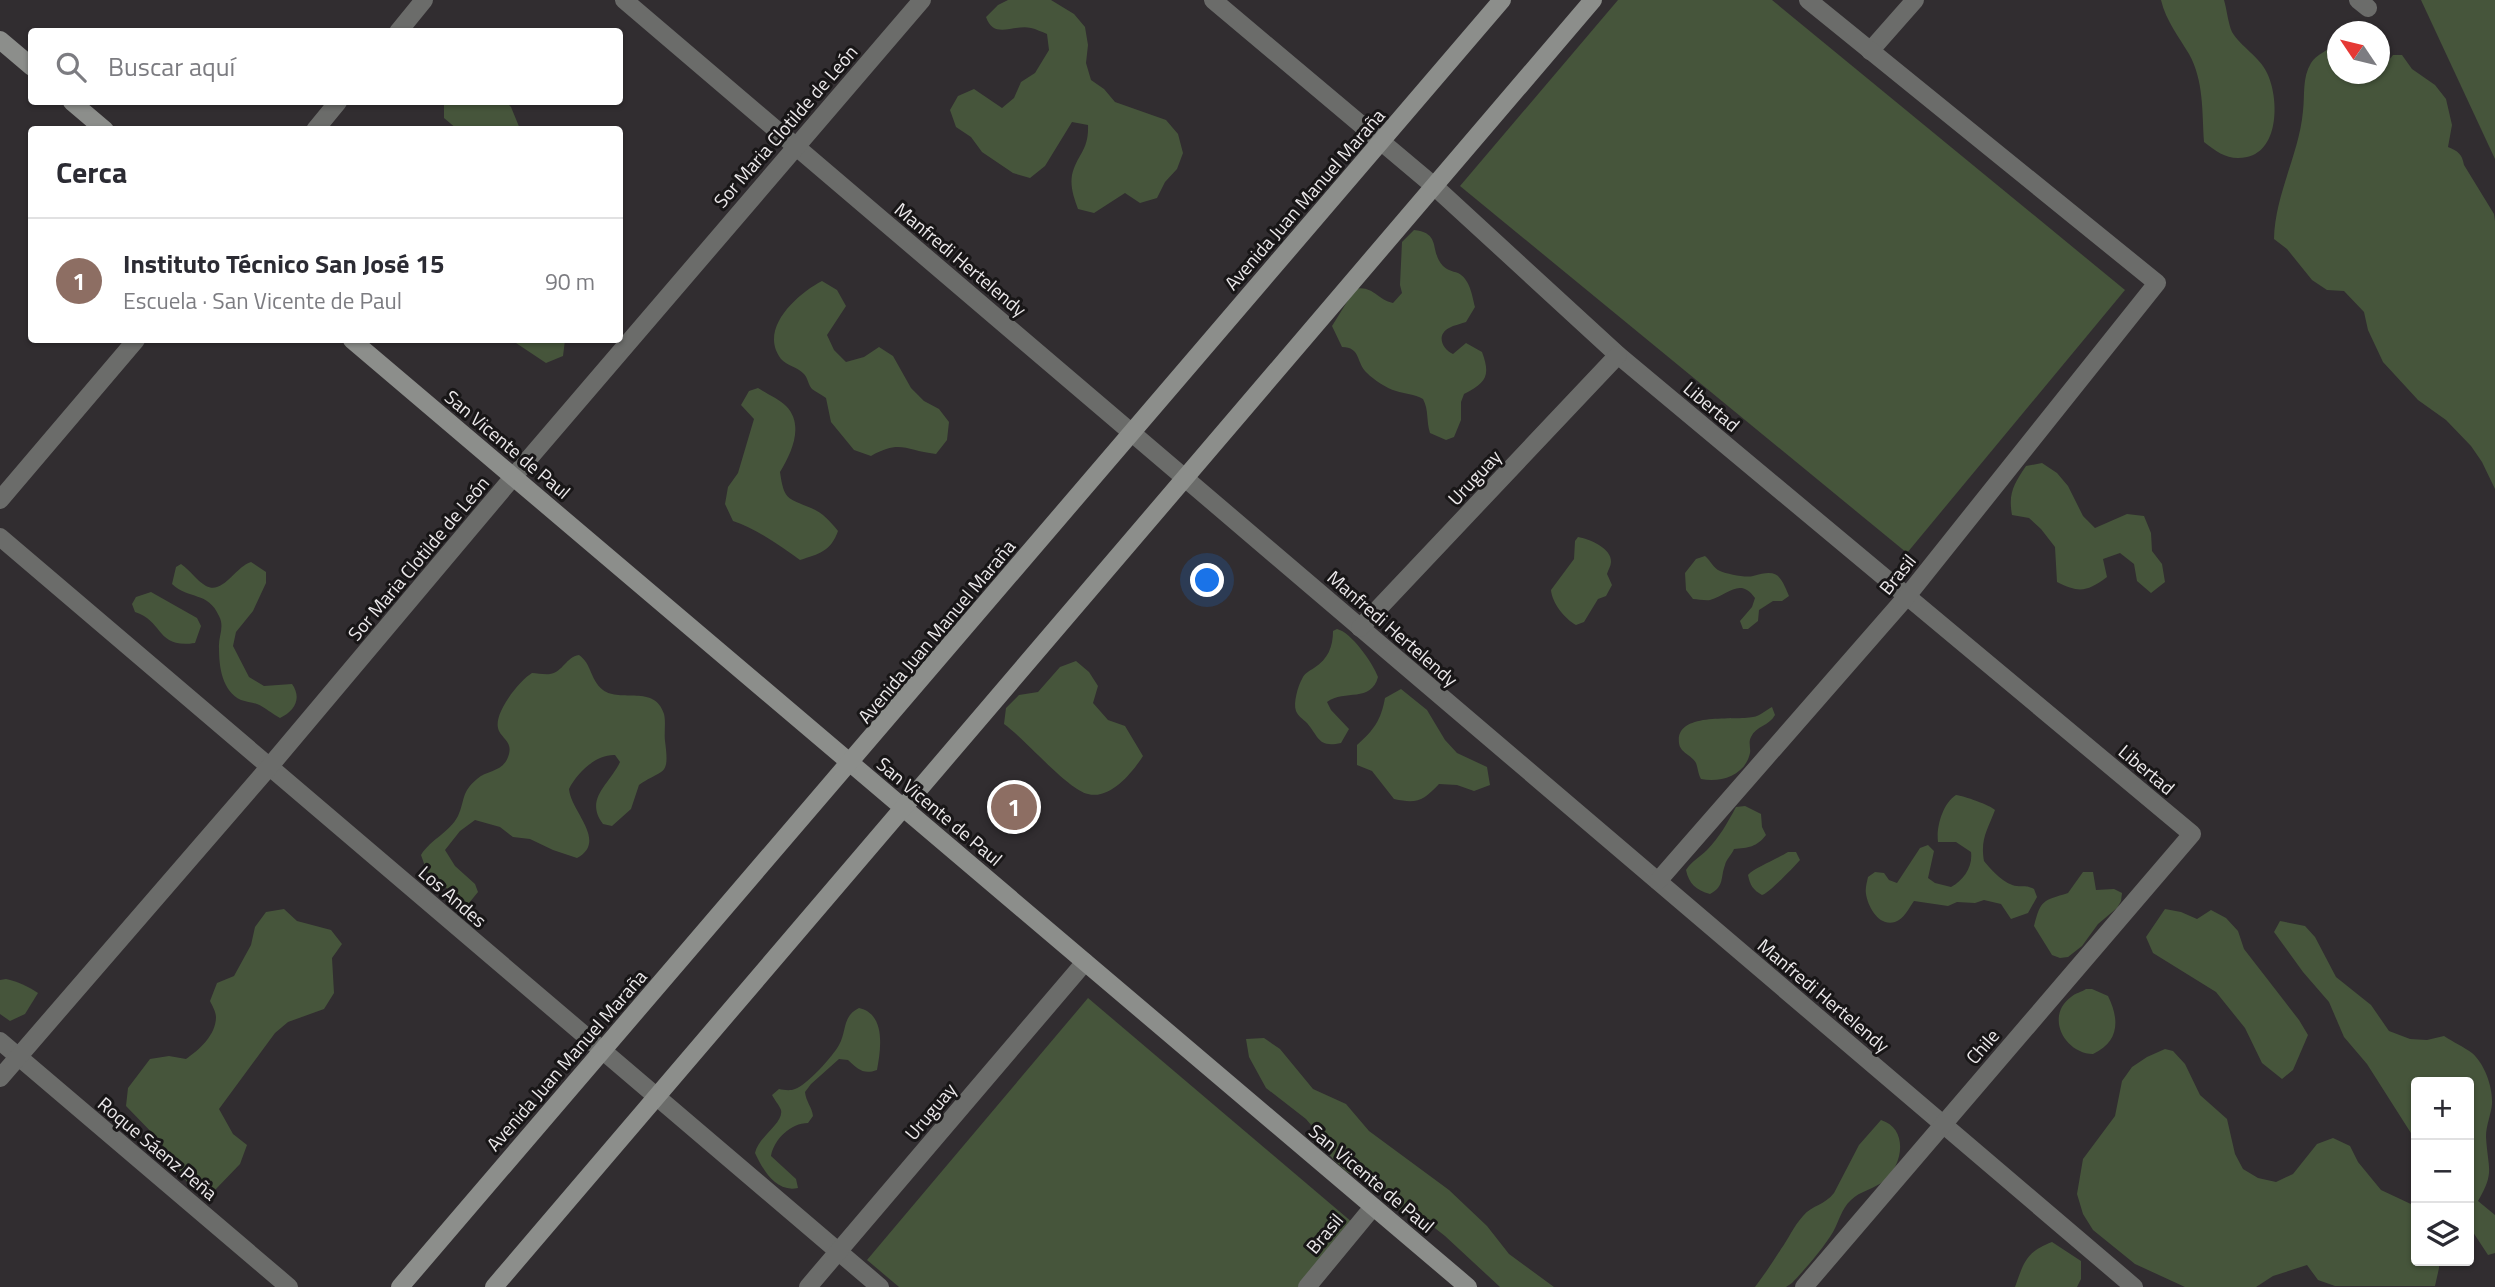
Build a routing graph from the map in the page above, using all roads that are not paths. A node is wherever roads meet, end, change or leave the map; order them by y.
1 (424, 0) edge
2 (624, 0) edge
3 (922, 0) edge
4 (1213, 0) edge
5 (1502, 0) edge
6 (1593, 0) edge
7 (1808, 0) edge
8 (1915, 0) edge
9 (401, 28) edge
10 (0, 40) edge
11 (1871, 51) junction
12 (28, 64) edge
13 (76, 105) edge
14 (335, 105) edge
15 (100, 126) edge
16 (317, 126) edge
17 (1381, 141) junction
18 (795, 146) junction
19 (1434, 186) junction
20 (133, 343) edge
21 (356, 343) edge
22 (1618, 355) junction
23 (1132, 432) junction
24 (514, 477) junction
25 (1185, 478) junction
26 (0, 500) edge
27 (0, 537) edge
28 (1908, 595) junction
29 (1360, 628) junction
30 (851, 763) junction
31 (270, 766) junction
32 (903, 808) junction
33 (2192, 834) joint
34 (1658, 881) junction
35 (1085, 962) junction
36 (0, 1041) edge
37 (600, 1051) junction
38 (19, 1056) junction
39 (0, 1078) edge
40 (656, 1097) junction
41 (1942, 1124) junction
42 (1373, 1207) junction
43 (838, 1251) junction
44 (289, 1287) edge
45 (400, 1287) edge
46 (494, 1287) edge
47 (808, 1287) edge
48 (880, 1287) edge
49 (1307, 1287) edge
50 (1468, 1287) edge
51 (1804, 1287) edge
52 (2134, 1287) edge

1 - 9 street
2 - 18 street, Manfredi Hertelendy
3 - 18 street, Sor Maria Clotilde de León
4 - 17 street, Libertad
5 - 17 street, Avenida Juan Manuel Maraña
6 - 19 street
7 - 11 street
8 - 11 street
10 - 12 street
11 - 28 street, Brasil
13 - 15 street
14 - 16 street
17 - 19 street, Libertad
17 - 23 street, Avenida Juan Manuel Maraña
18 - 23 street, Manfredi Hertelendy
18 - 24 street, Sor Maria Clotilde de León
19 - 22 street, Libertad
19 - 25 street
20 - 26 street
21 - 24 street, San Vicente de Paul
22 - 28 street, Libertad
22 - 29 street, Uruguay
23 - 25 street, Manfredi Hertelendy
23 - 30 street, Avenida Juan Manuel Maraña
24 - 30 street, San Vicente de Paul
24 - 31 street, Sor Maria Clotilde de León
25 - 29 street, Manfredi Hertelendy
25 - 32 street
27 - 31 street, Los Andes
28 - 33 street, Libertad
28 - 34 street, Brasil
29 - 34 street, Manfredi Hertelendy
30 - 32 street, San Vicente de Paul
30 - 37 street, Avenida Juan Manuel Maraña
31 - 37 street, Los Andes
31 - 38 street, Sor Maria Clotilde de León
32 - 35 street, San Vicente de Paul
32 - 40 street
33 - 41 street, Chile
34 - 41 street, Manfredi Hertelendy
35 - 42 street, San Vicente de Paul
35 - 43 street, Uruguay
36 - 38 street, Roque Sáenz Peña
37 - 40 street, Los Andes
37 - 45 street, Avenida Juan Manuel Maraña
38 - 39 street, Sor Maria Clotilde de León
38 - 44 street, Roque Sáenz Peña
40 - 43 street, Los Andes
40 - 46 street
41 - 51 street, Chile
41 - 52 street, Manfredi Hertelendy
42 - 49 street, Brasil
42 - 50 street, San Vicente de Paul
43 - 47 street, Uruguay
43 - 48 street, Los Andes

